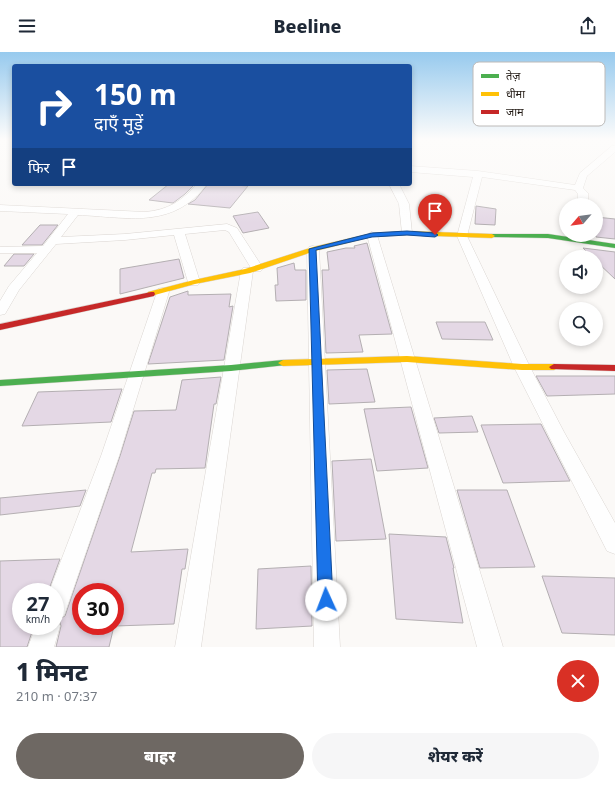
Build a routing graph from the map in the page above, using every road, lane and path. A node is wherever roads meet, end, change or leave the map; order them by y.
1 (592, 168) edge
2 (412, 169) edge
3 (478, 174) junction
4 (200, 186) edge
5 (395, 186) edge
6 (578, 188) junction
7 (583, 198) edge
8 (0, 208) edge
9 (76, 211) junction
10 (179, 233) junction
11 (407, 233) junction
12 (372, 235) junction
13 (462, 236) junction
14 (48, 245) junction
15 (615, 246) edge
16 (313, 249) junction
17 (0, 250) edge
18 (252, 269) junction
19 (194, 282) junction
20 (0, 289) edge
21 (14, 289) junction
22 (163, 292) junction
23 (0, 311) edge
24 (0, 327) edge
25 (407, 359) junction
26 (318, 363) junction
27 (522, 367) junction
28 (231, 368) junction
29 (615, 368) edge
30 (137, 375) junction
31 (0, 382) edge
32 (615, 544) edge
33 (64, 583) edge
34 (45, 635) edge
35 (41, 647) edge
36 (188, 647) edge
37 (327, 647) edge
38 (490, 647) edge

1 - 6 street
2 - 3 street
3 - 6 street
3 - 13 street
4 - 9 street
5 - 11 street
6 - 7 street
8 - 9 street
9 - 14 street
10 - 14 street
10 - 18 street
10 - 19 street
11 - 12 street
11 - 13 street
12 - 16 street
12 - 25 street
13 - 15 street
13 - 27 street
14 - 17 street
14 - 21 street
16 - 18 street
16 - 26 street
18 - 19 street
18 - 28 street
19 - 22 street
20 - 21 street
21 - 23 street
22 - 24 street
22 - 30 street
25 - 26 street
25 - 27 street
25 - 38 street
26 - 28 street
26 - 37 street
27 - 29 street
27 - 32 street
28 - 30 street
28 - 36 street
30 - 31 street
30 - 33 street
34 - 35 street

